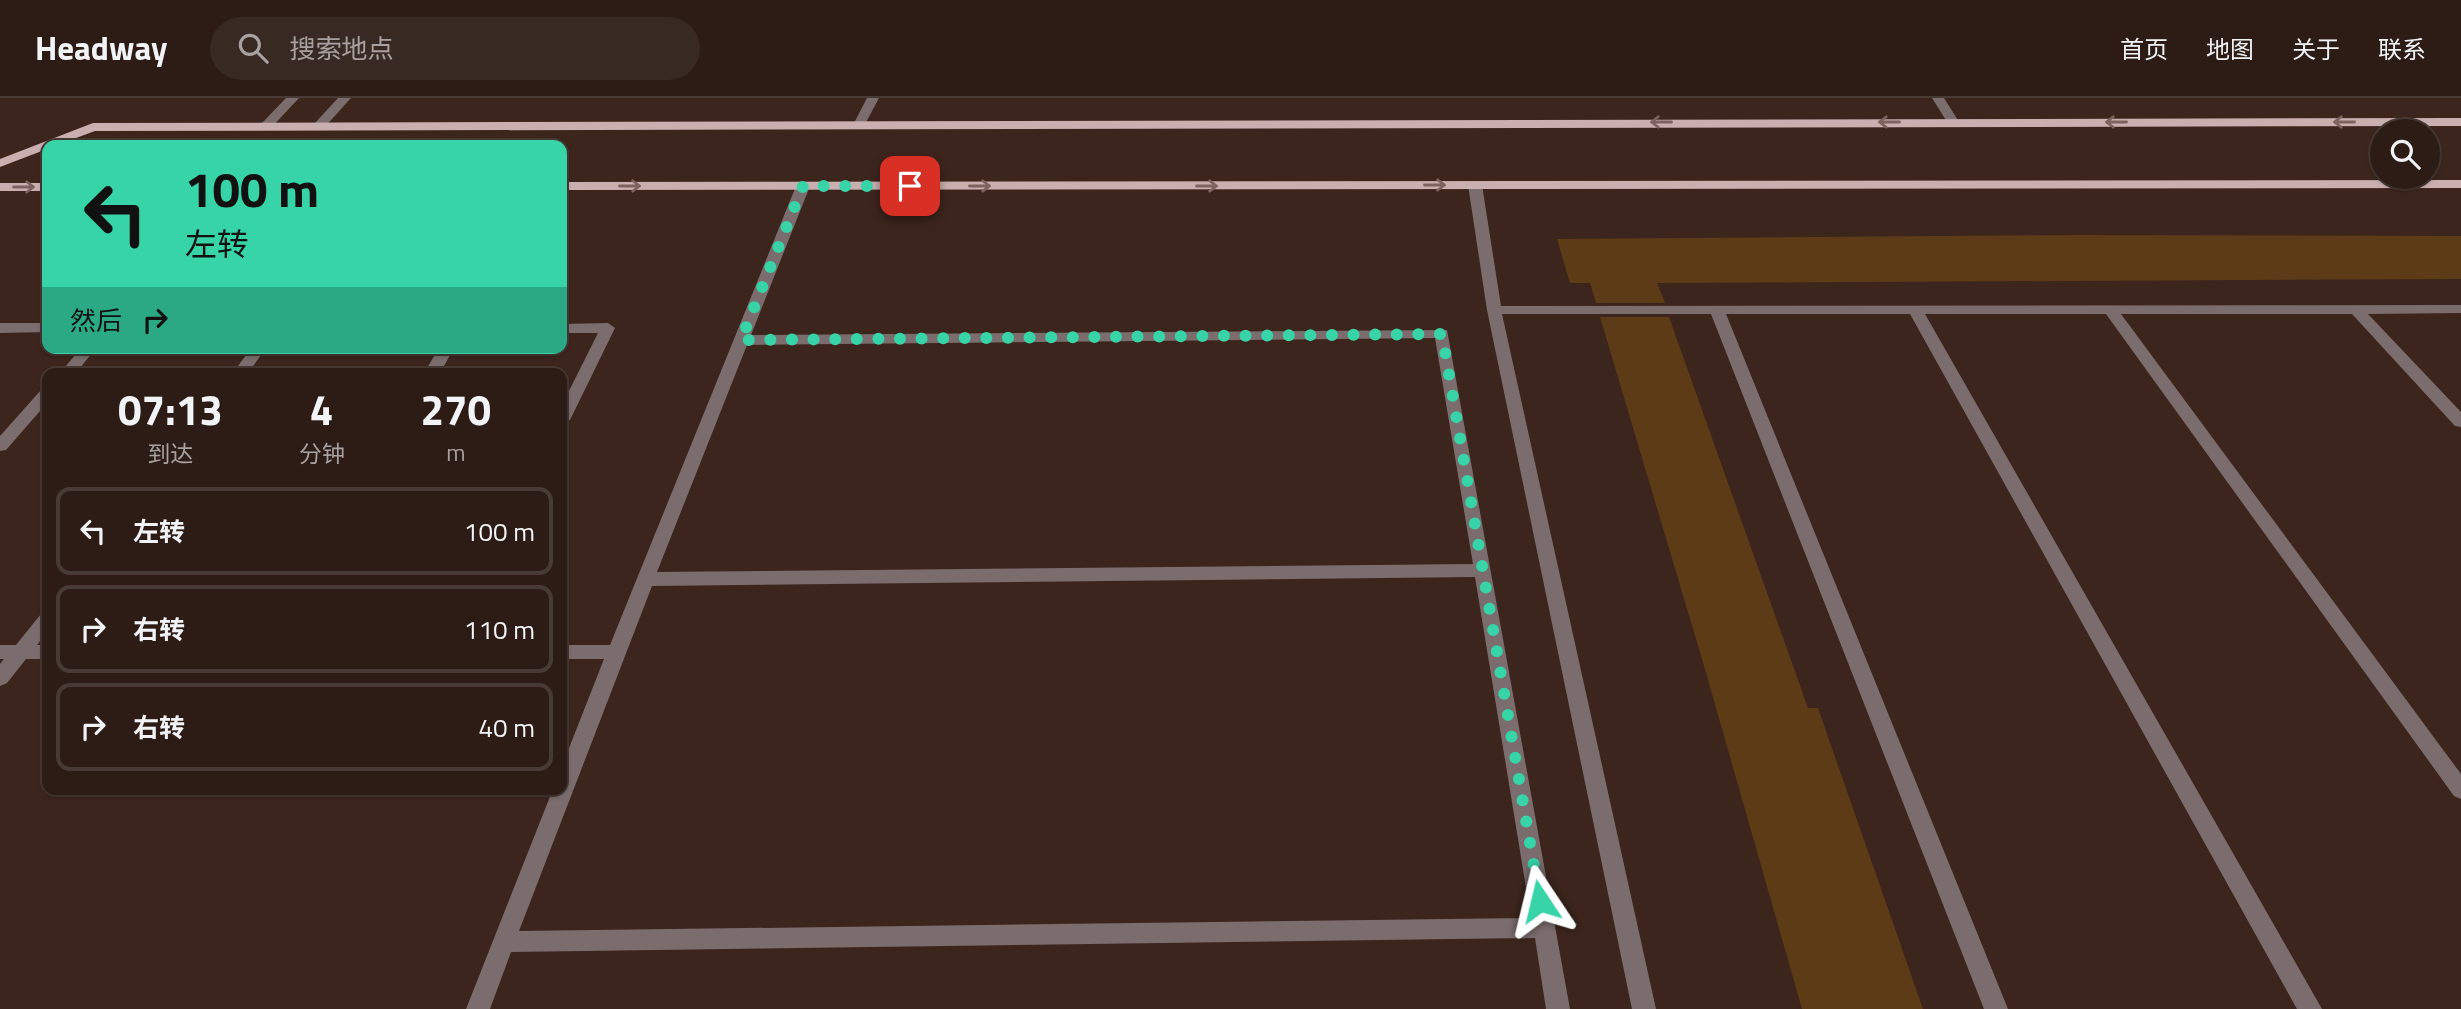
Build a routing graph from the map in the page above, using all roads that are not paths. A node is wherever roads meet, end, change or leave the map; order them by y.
1 (293, 98) edge
2 (345, 98) edge
3 (873, 98) edge
4 (1938, 98) edge
5 (1953, 122) junction
6 (2461, 122) edge
7 (859, 125) junction
8 (266, 126) junction
9 (319, 126) junction
10 (59, 140) edge
11 (42, 147) edge
12 (0, 163) edge
13 (2461, 184) edge
14 (1475, 185) junction
15 (567, 186) edge
16 (803, 186) junction
17 (0, 187) edge
18 (42, 187) edge
19 (2356, 309) junction
20 (2461, 309) edge
21 (1494, 310) junction
22 (1717, 310) junction
23 (1914, 310) junction
24 (2111, 310) junction
25 (0, 328) edge
26 (42, 328) edge
27 (567, 328) edge
28 (741, 340) junction
29 (84, 354) edge
30 (254, 354) edge
31 (71, 368) edge
32 (244, 368) edge
33 (42, 400) edge
34 (567, 410) edge
35 (2461, 422) edge
36 (0, 446) edge
37 (1482, 570) junction
38 (646, 579) junction
39 (42, 626) edge
40 (0, 652) edge
41 (22, 652) junction
42 (42, 652) edge
43 (567, 652) edge
44 (616, 652) junction
45 (0, 678) edge
46 (567, 779) edge
47 (2461, 790) edge
48 (561, 795) edge
49 (1545, 928) junction
50 (504, 942) junction
51 (478, 1009) edge
52 (1559, 1009) edge
53 (1644, 1009) edge
54 (1996, 1009) edge
55 (2310, 1009) edge

1 - 8 street
2 - 9 street
3 - 7 street
4 - 5 street
6 -> 5 main road
5 -> 7 main road
7 - 9 main road
8 - 9 main road
8 - 10 main road
11 - 12 main road
13 - 14 main road
16 -> 14 main road
14 - 21 street
15 -> 16 main road
16 - 28 street
17 -> 18 main road
19 - 20 street
19 - 24 street
19 - 35 street
21 - 22 street
21 - 53 street
22 - 23 street
22 - 54 street
23 - 24 street
23 - 55 street
24 - 47 street
25 - 26 street
27 - 34 street
28 - 37 street
28 - 38 street
29 - 31 street
30 - 32 street
33 - 36 street
37 - 38 street
37 - 49 street
38 - 44 street
39 - 41 street
40 - 41 street
41 - 42 street
41 - 45 street
43 - 44 street
44 - 46 street
48 - 50 street
49 - 50 street
49 - 52 street
50 - 51 street

